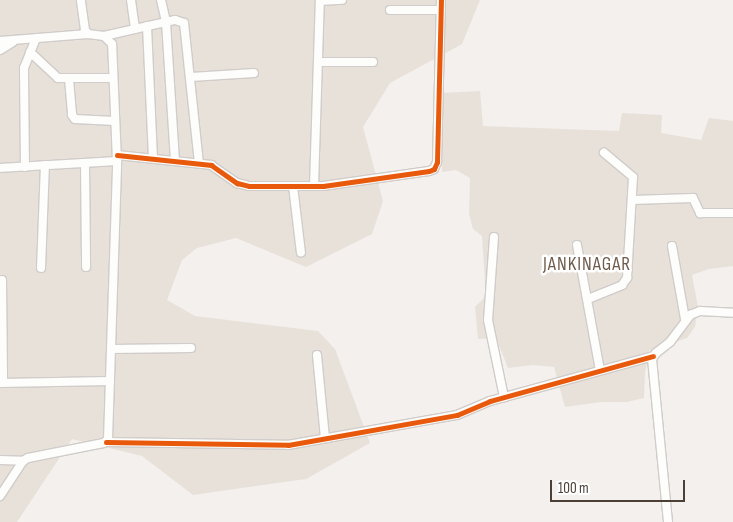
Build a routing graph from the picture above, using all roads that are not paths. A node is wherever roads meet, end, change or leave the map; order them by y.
1 (81, 0) edge
2 (130, 0) edge
3 (161, 0) edge
4 (320, 0) edge
5 (342, 0) edge
6 (441, 0) edge
7 (390, 10) dead end
8 (441, 10) junction
9 (166, 22) junction
10 (147, 26) junction
11 (136, 29) junction
12 (88, 34) junction
13 (104, 36) junction
14 (36, 38) junction
15 (16, 40) junction
16 (0, 42) edge
17 (0, 50) edge
18 (30, 52) junction
19 (318, 62) junction
20 (373, 62) dead end
21 (254, 74) dead end
22 (191, 77) junction
23 (113, 78) junction
24 (69, 79) junction
25 (115, 120) junction
26 (604, 152) dead end
27 (117, 158) junction
28 (153, 158) junction
29 (175, 161) junction
30 (85, 163) junction
31 (199, 163) junction
32 (45, 165) junction
33 (26, 167) junction
34 (0, 168) edge
35 (293, 186) junction
36 (314, 186) junction
37 (632, 200) junction
38 (733, 213) edge
39 (494, 237) dead end
40 (577, 245) dead end
41 (672, 246) dead end
42 (301, 253) dead end
43 (86, 267) dead end
44 (41, 268) dead end
45 (2, 280) dead end
46 (588, 299) junction
47 (733, 313) edge
48 (685, 319) junction
49 (191, 348) dead end
50 (111, 349) junction
51 (317, 355) dead end
52 (653, 356) junction
53 (600, 370) junction
54 (110, 381) junction
55 (2, 383) edge
56 (504, 397) junction
57 (325, 438) junction
58 (106, 442) junction
59 (0, 460) edge
60 (23, 461) junction
61 (0, 496) edge
62 (668, 522) edge

1 - 12 street
2 - 11 street
3 - 9 street
4 - 5 street
4 - 19 street
6 - 8 street
7 - 8 street
8 - 36 street
9 - 10 street
9 - 22 street
9 - 29 street
10 - 11 street
10 - 28 street
11 - 13 street
12 - 13 street
12 - 14 street
13 - 23 street
14 - 15 street
14 - 18 street
15 - 16 street
15 - 17 street
18 - 24 street
18 - 33 street
19 - 20 street
19 - 36 street
21 - 22 street
22 - 31 street
23 - 24 street
23 - 25 street
24 - 25 street
25 - 27 street
26 - 37 street
27 - 28 street
27 - 30 street
27 - 50 street
28 - 29 street
29 - 31 street
30 - 32 street
30 - 43 street
31 - 35 street
32 - 33 street
32 - 44 street
33 - 34 street
35 - 36 street
35 - 42 street
37 - 38 street
37 - 46 street
39 - 56 street
40 - 46 street
41 - 48 street
45 - 55 street
46 - 53 street
47 - 48 street
48 - 52 street
49 - 50 street
50 - 54 street
51 - 57 street
52 - 53 street
52 - 62 street
53 - 56 street
54 - 55 street
54 - 58 street
56 - 57 street
57 - 58 street
58 - 60 street
59 - 60 street
60 - 61 street

